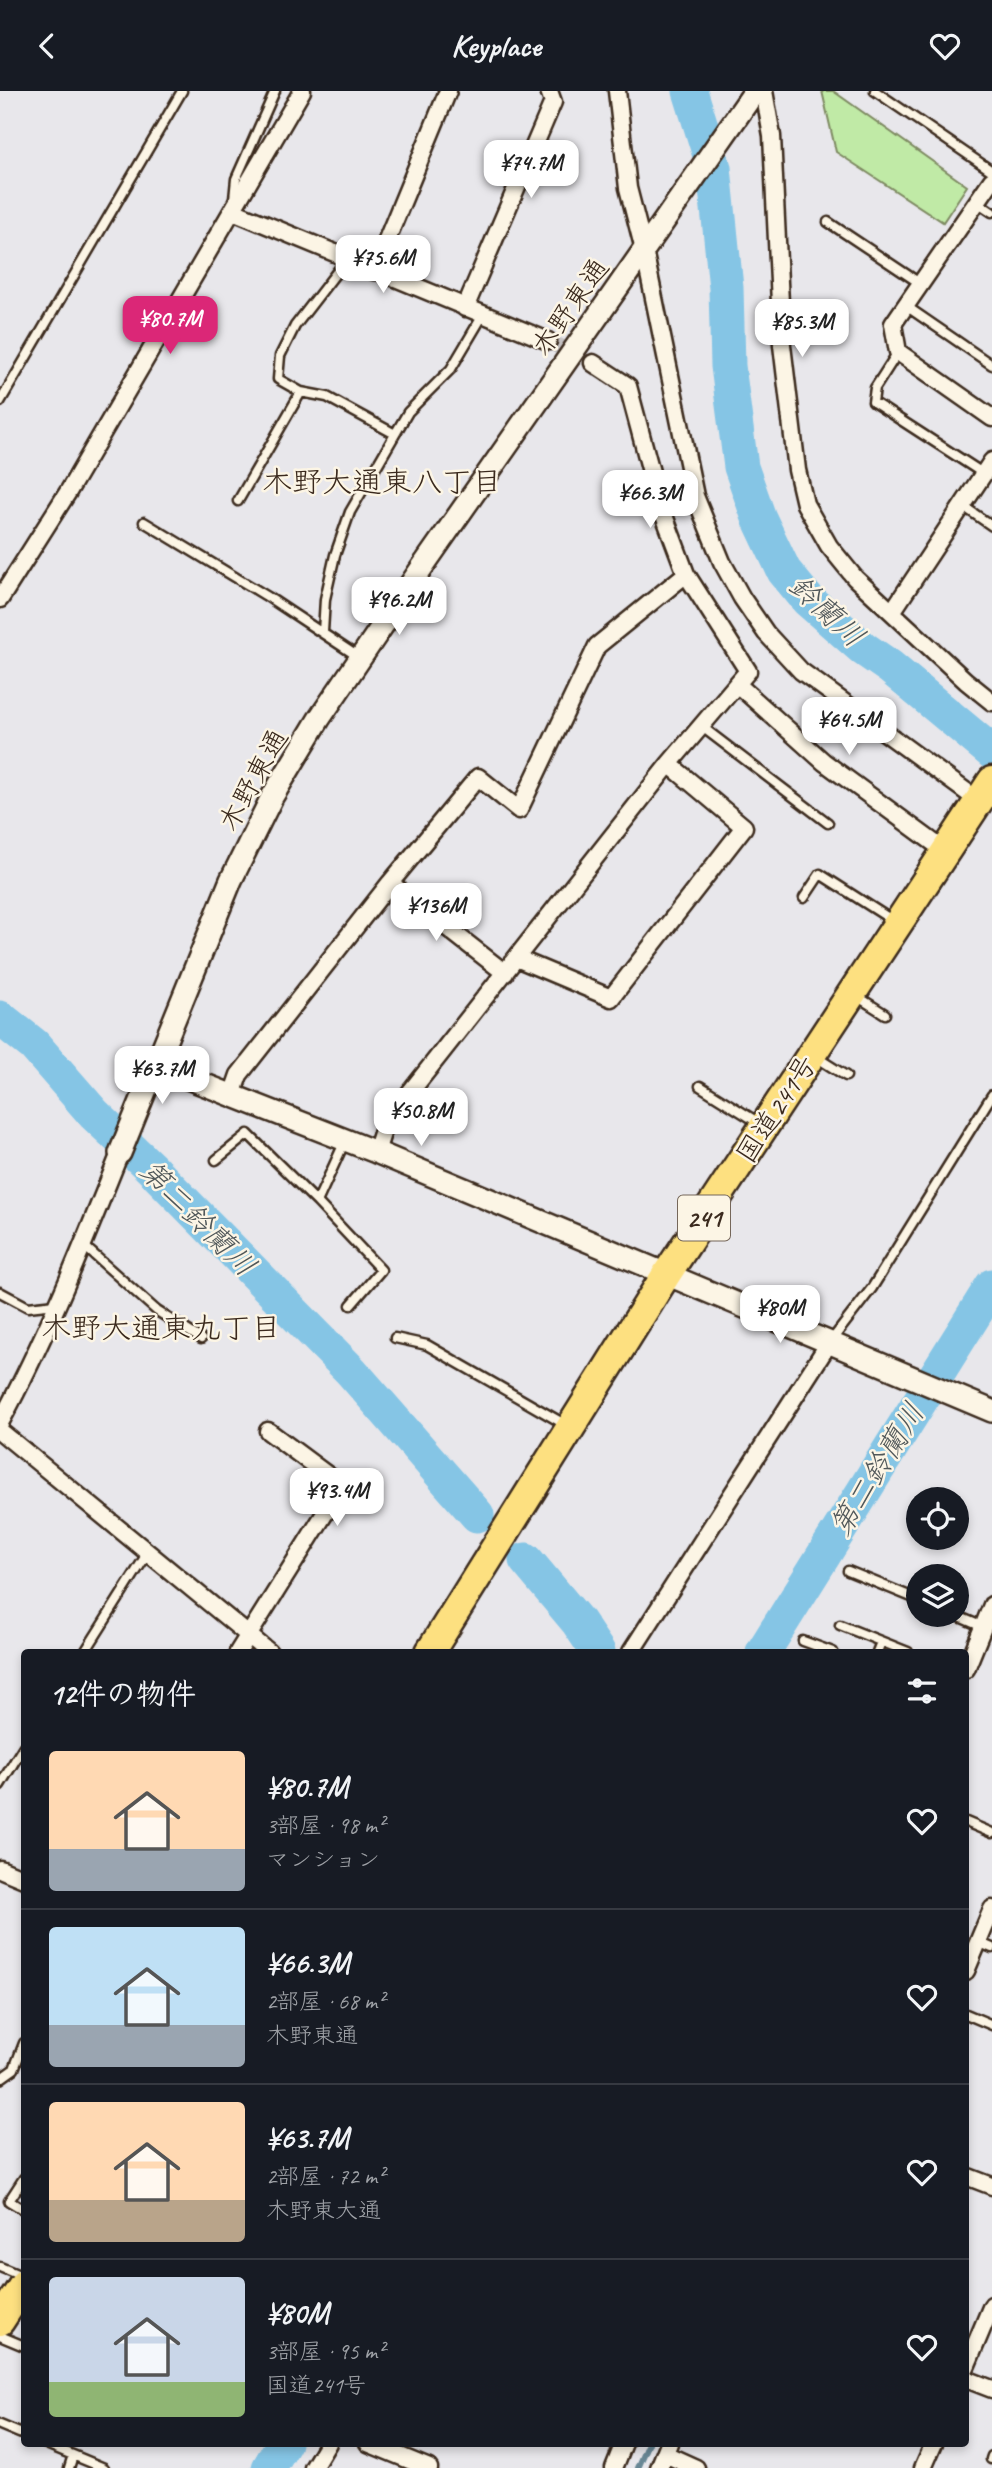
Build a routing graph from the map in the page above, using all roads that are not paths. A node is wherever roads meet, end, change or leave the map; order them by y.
1 (182, 91) edge
2 (275, 91) edge
3 (302, 91) edge
4 (448, 91) edge
5 (549, 91) edge
6 (617, 91) edge
7 (755, 91) edge
8 (764, 91) edge
9 (875, 91) edge
10 (992, 171) edge
11 (992, 180) edge
12 (977, 202) junction
13 (233, 211) junction
14 (992, 212) edge
15 (828, 222) dead end
16 (644, 250) junction
17 (346, 260) junction
18 (373, 271) junction
19 (921, 284) junction
20 (906, 306) junction
21 (465, 307) junction
22 (483, 315) junction
23 (548, 341) tunnel mouth
24 (898, 352) junction
25 (593, 363) tunnel mouth
26 (992, 365) edge
27 (301, 393) junction
28 (0, 402) edge
29 (992, 418) edge
30 (395, 434) junction
31 (988, 468) edge
32 (238, 501) dead end
33 (963, 506) junction
34 (144, 522) dead end
35 (992, 526) edge
36 (686, 574) junction
37 (0, 599) edge
38 (892, 613) junction
39 (323, 632) junction
40 (360, 657) junction
41 (737, 684) junction
42 (992, 702) edge
43 (701, 726) junction
44 (669, 764) junction
45 (986, 795) edge
46 (828, 823) dead end
47 (945, 851) junction
48 (390, 883) junction
49 (804, 898) dead end
50 (897, 923) junction
51 (516, 958) junction
52 (505, 973) junction
53 (852, 993) junction
54 (885, 1014) dead end
55 (811, 1055) junction
56 (156, 1066) junction
57 (846, 1076) dead end
58 (700, 1086) dead end
59 (232, 1095) junction
60 (992, 1095) edge
61 (764, 1126) junction
62 (345, 1140) junction
63 (376, 1152) junction
64 (120, 1153) joint
65 (216, 1160) dead end
66 (317, 1202) junction
67 (82, 1245) junction
68 (666, 1275) junction
69 (0, 1292) edge
70 (59, 1304) junction
71 (351, 1305) dead end
72 (395, 1338) dead end
73 (201, 1339) dead end
74 (829, 1343) junction
75 (992, 1411) edge
76 (0, 1423) edge
77 (572, 1428) junction
78 (0, 1431) edge
79 (268, 1431) dead end
80 (148, 1553) junction
81 (848, 1571) dead end
82 (906, 1595) edge
83 (992, 1605) edge
84 (969, 1621) edge
85 (840, 1625) dead end
86 (983, 1627) junction
87 (248, 1636) junction
88 (803, 1641) dead end
89 (881, 1641) junction
90 (87, 1649) edge
91 (240, 1649) edge
92 (265, 1649) edge
93 (432, 1649) edge
94 (633, 1649) edge
95 (825, 1649) edge
96 (878, 1649) edge
97 (901, 1649) edge
98 (969, 1662) edge
99 (21, 1752) edge
100 (0, 1785) edge
101 (969, 1823) edge
102 (992, 1833) edge
103 (0, 1869) edge
104 (21, 1878) edge
105 (992, 1909) edge
106 (985, 1945) edge
107 (969, 1967) edge
108 (969, 2015) edge
109 (992, 2025) edge
110 (21, 2051) edge
111 (0, 2079) edge
112 (969, 2177) edge
113 (21, 2183) edge
114 (992, 2186) edge
115 (21, 2208) edge
116 (0, 2267) edge
117 (18, 2297) edge
118 (992, 2305) edge
119 (0, 2336) edge
120 (21, 2345) edge
121 (969, 2360) edge
122 (969, 2380) edge
123 (992, 2389) edge
124 (0, 2425) edge
125 (21, 2434) edge
126 (54, 2447) edge
127 (326, 2447) edge
128 (378, 2447) edge
129 (622, 2447) edge
130 (932, 2447) edge
131 (73, 2455) junction
132 (664, 2455) edge
133 (69, 2468) edge
134 (104, 2468) edge
135 (313, 2468) edge
136 (429, 2468) edge
137 (614, 2468) edge
138 (696, 2468) edge
139 (923, 2468) edge

1 - 28 lane
2 - 13 lane
3 - 13 street
4 - 18 street
5 - 21 street
6 - 16 street
7 - 16 street, 木野東通
8 - 38 street
9 - 10 lane
11 - 12 street
12 - 14 lane
12 - 19 street
13 - 17 street
13 - 37 street
15 - 19 lane
16 - 40 street, 木野東通
16 - 45 street
17 - 18 street
17 - 27 lane
18 - 21 street
19 - 20 street
20 - 24 street
20 - 26 lane
21 - 22 street
22 - 23 street
22 - 30 lane
24 - 29 street
24 - 31 lane
25 - 36 street
27 - 30 lane
27 - 32 lane
30 - 39 lane
31 - 33 street
33 - 35 lane
33 - 38 street
34 - 39 lane
36 - 41 street
36 - 48 street
38 - 42 street
39 - 40 lane
40 - 56 street, 木野東通
41 - 43 street
41 - 47 street
43 - 44 street
43 - 46 lane
44 - 51 street
44 - 51 street
45 - 47 highway, 国道241号 / 241
47 - 50 highway, 国道241号 / 241
48 - 52 street
48 - 59 street
49 - 50 lane
50 - 53 highway, 国道241号 / 241
51 - 52 street
52 - 63 street
53 - 54 lane
53 - 55 highway, 国道241号 / 241
55 - 57 lane
55 - 61 highway, 国道241号 / 241
56 - 59 street
56 - 64 street, 木野東通
58 - 61 lane
59 - 62 street
60 - 74 lane
61 - 68 highway, 国道241号 / 241
62 - 63 street
62 - 66 lane
63 - 68 street
64 - 67 street
65 - 66 lane
66 - 71 lane
67 - 70 street
67 - 73 lane
68 - 74 street
68 - 77 highway, 国道241号 / 241
69 - 70 lane
70 - 76 street
72 - 77 lane
74 - 75 street
74 - 94 street
77 - 93 highway, 国道241号 / 241
78 - 80 street
79 - 87 street
80 - 87 street
80 - 90 lane
81 - 82 lane
83 - 86 street
84 - 86 lane
85 - 89 lane
86 - 98 street
87 - 91 street
87 - 92 street
88 - 95 lane
89 - 96 lane
89 - 97 lane
99 - 100 lane
101 - 102 lane
103 - 104 street
105 - 106 street
106 - 107 street
108 - 109 lane
110 - 111 lane
112 - 114 street
113 - 115 lane
116 - 117 lane
118 - 121 street
119 - 120 lane
122 - 123 street
124 - 125 lane
126 - 131 lane
127 - 135 street
128 - 136 street
129 - 137 street
130 - 139 street
131 - 133 lane
131 - 134 lane
132 - 138 street

